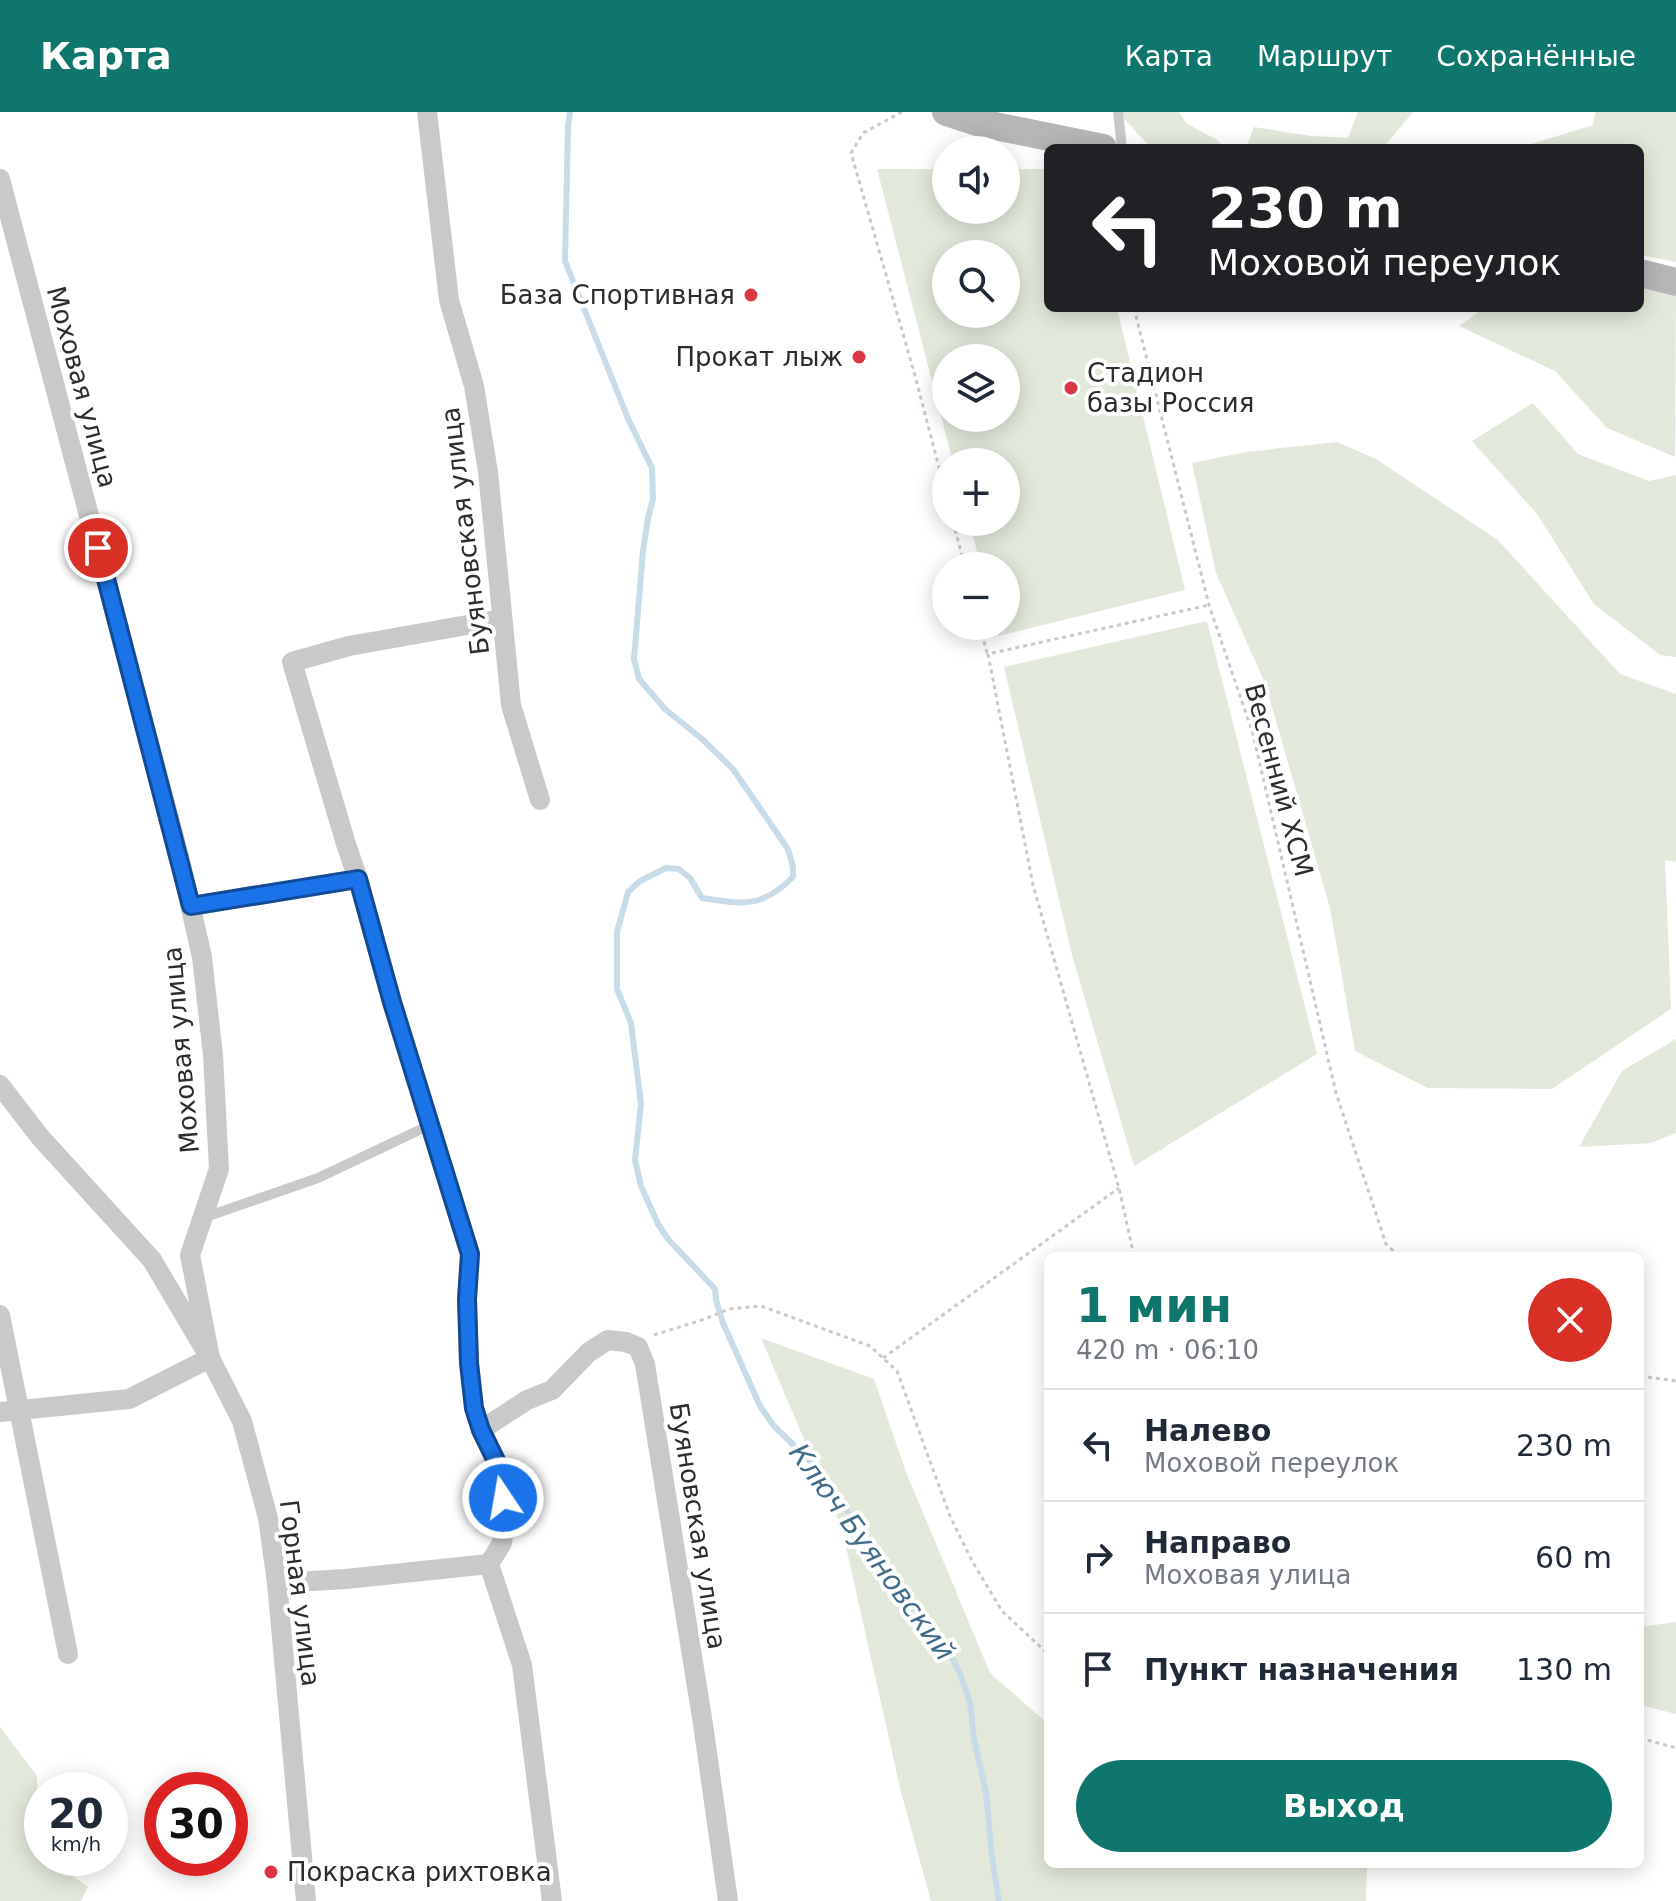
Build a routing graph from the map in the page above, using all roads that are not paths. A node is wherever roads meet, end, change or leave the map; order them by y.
1 (427, 112) edge
2 (946, 112) edge
3 (1118, 112) edge
4 (1083, 144) edge
5 (1122, 144) edge
6 (0, 179) edge
7 (1644, 274) edge
8 (1676, 282) edge
9 (501, 619) junction
10 (540, 800) dead end
11 (358, 879) junction
12 (191, 906) junction
13 (0, 1085) edge
14 (430, 1125) junction
15 (202, 1219) junction
16 (0, 1315) edge
17 (210, 1358) junction
18 (10, 1411) edge
19 (481, 1430) junction
20 (489, 1564) junction
21 (277, 1583) junction
22 (68, 1654) dead end
23 (306, 1901) edge
24 (552, 1901) edge
25 (728, 1901) edge

1 - 9 street, Буяновская улица
2 - 4 main road
3 - 5 lane
6 - 12 street, Моховая улица
7 - 8 main road
9 - 10 street, Буяновская улица
9 - 11 street
11 - 12 street
11 - 14 street
12 - 15 street, Моховая улица
13 - 17 street, Горная улица
14 - 15 lane
14 - 19 street
15 - 17 street, Моховая улица
16 - 18 street
17 - 18 street
17 - 21 street, Горная улица
18 - 22 street
19 - 20 street
19 - 25 street, Буяновская улица
20 - 21 street
20 - 24 street
21 - 23 street, Горная улица

